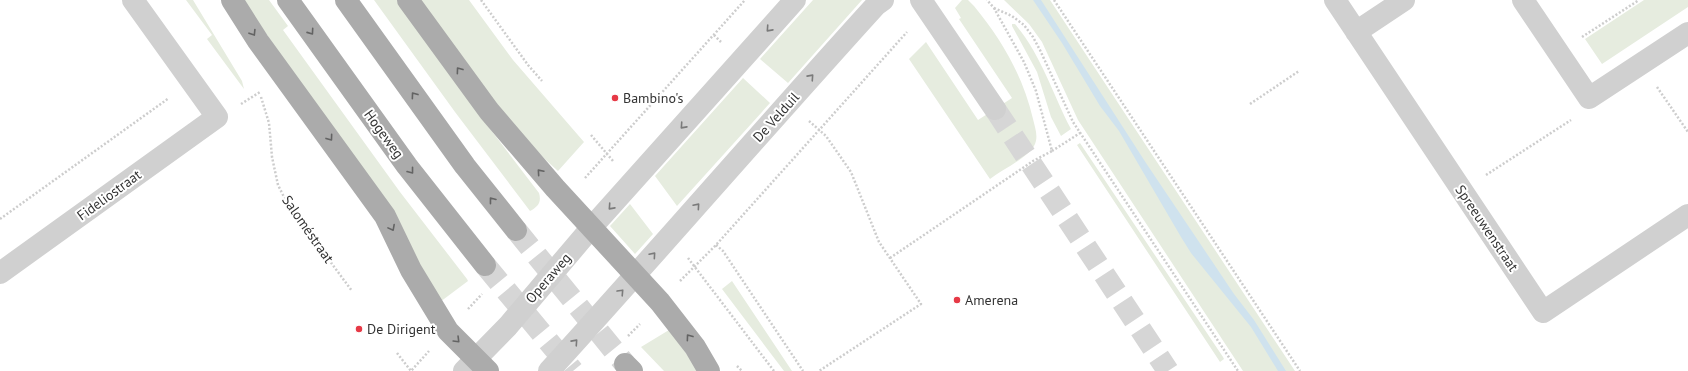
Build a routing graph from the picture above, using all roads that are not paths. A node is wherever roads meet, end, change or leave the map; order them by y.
1 (133, 0) edge
2 (232, 0) edge
3 (288, 0) edge
4 (346, 0) edge
5 (408, 0) edge
6 (795, 0) edge
7 (883, 0) edge
8 (1335, 0) edge
9 (1404, 0) edge
10 (1523, 0) edge
11 (924, 4) edge
12 (1356, 32) junction
13 (1688, 33) edge
14 (995, 109) tunnel mouth
15 (1688, 215) edge
16 (591, 228) junction
17 (516, 230) tunnel mouth
18 (485, 265) tunnel mouth
19 (0, 273) edge
20 (636, 276) junction
21 (476, 367) edge
22 (549, 371) edge
23 (709, 371) edge

1 - 19 street, Fideliostraat
2 -> 21 main road
3 -> 18 main road, Hogeweg
17 -> 4 main road
16 -> 5 main road
6 -> 16 street, Operaweg
20 -> 7 street, De Velduil
8 - 12 street, Spreeuwenstraat
9 - 12 street
10 - 13 street
11 - 14 street
12 - 15 street, Spreeuwenstraat
16 - 20 main road
16 - 21 street, Operaweg
22 -> 20 street
23 -> 20 main road

